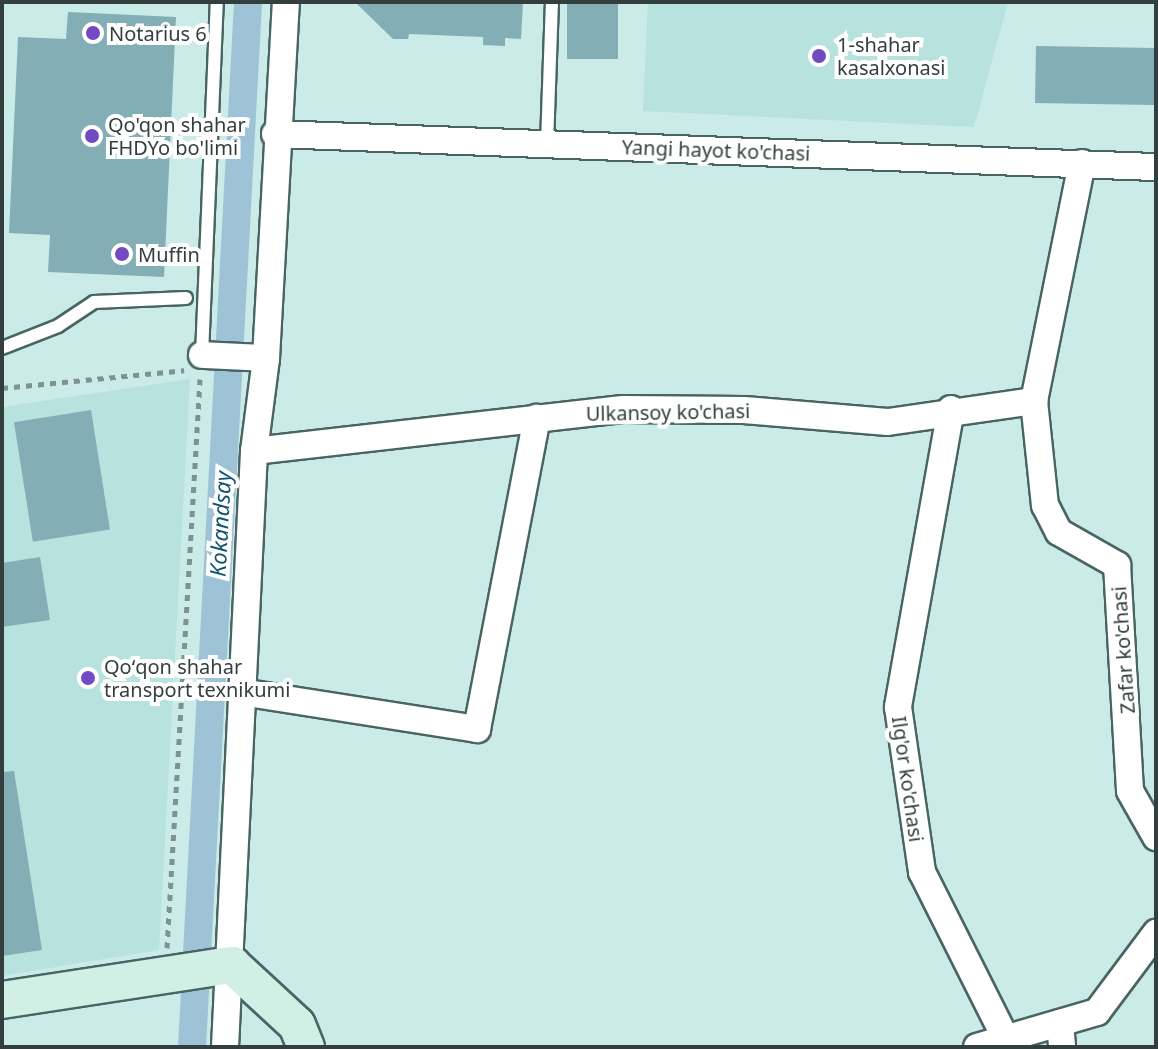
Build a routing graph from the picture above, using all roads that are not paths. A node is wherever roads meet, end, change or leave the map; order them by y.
1 (217, 2) edge
2 (286, 2) edge
3 (552, 2) edge
4 (275, 134) junction
5 (547, 144) junction
6 (1082, 163) junction
7 (1156, 167) edge
8 (186, 298) dead end
9 (2, 348) edge
10 (202, 355) joint
11 (266, 358) junction
12 (1034, 401) junction
13 (951, 409) junction
14 (537, 418) junction
15 (254, 451) junction
16 (241, 692) junction
17 (1156, 837) edge
18 (1156, 933) edge
19 (232, 965) junction
20 (2, 1000) edge
21 (1061, 1035) edge
22 (1006, 1039) junction
23 (225, 1047) edge
24 (306, 1047) edge
25 (977, 1047) edge

1 - 10 lane
2 - 4 street
3 - 5 lane
4 - 5 street, Yangi hayot ko'chasi
4 - 11 street
5 - 6 street, Yangi hayot ko'chasi
6 - 7 street, Yangi hayot ko'chasi
6 - 12 street, Zafar ko'chasi
8 - 9 lane
10 - 11 street
11 - 15 street
12 - 13 street, Ulkansoy ko'chasi
12 - 17 street, Zafar ko'chasi
13 - 14 street, Ulkansoy ko'chasi
13 - 22 street, Ilg'or ko'chasi
14 - 15 street, Ulkansoy ko'chasi
14 - 16 street
15 - 16 street
16 - 19 street
18 - 21 street
19 - 20 street
19 - 23 street
19 - 24 street
21 - 22 street
22 - 25 street

